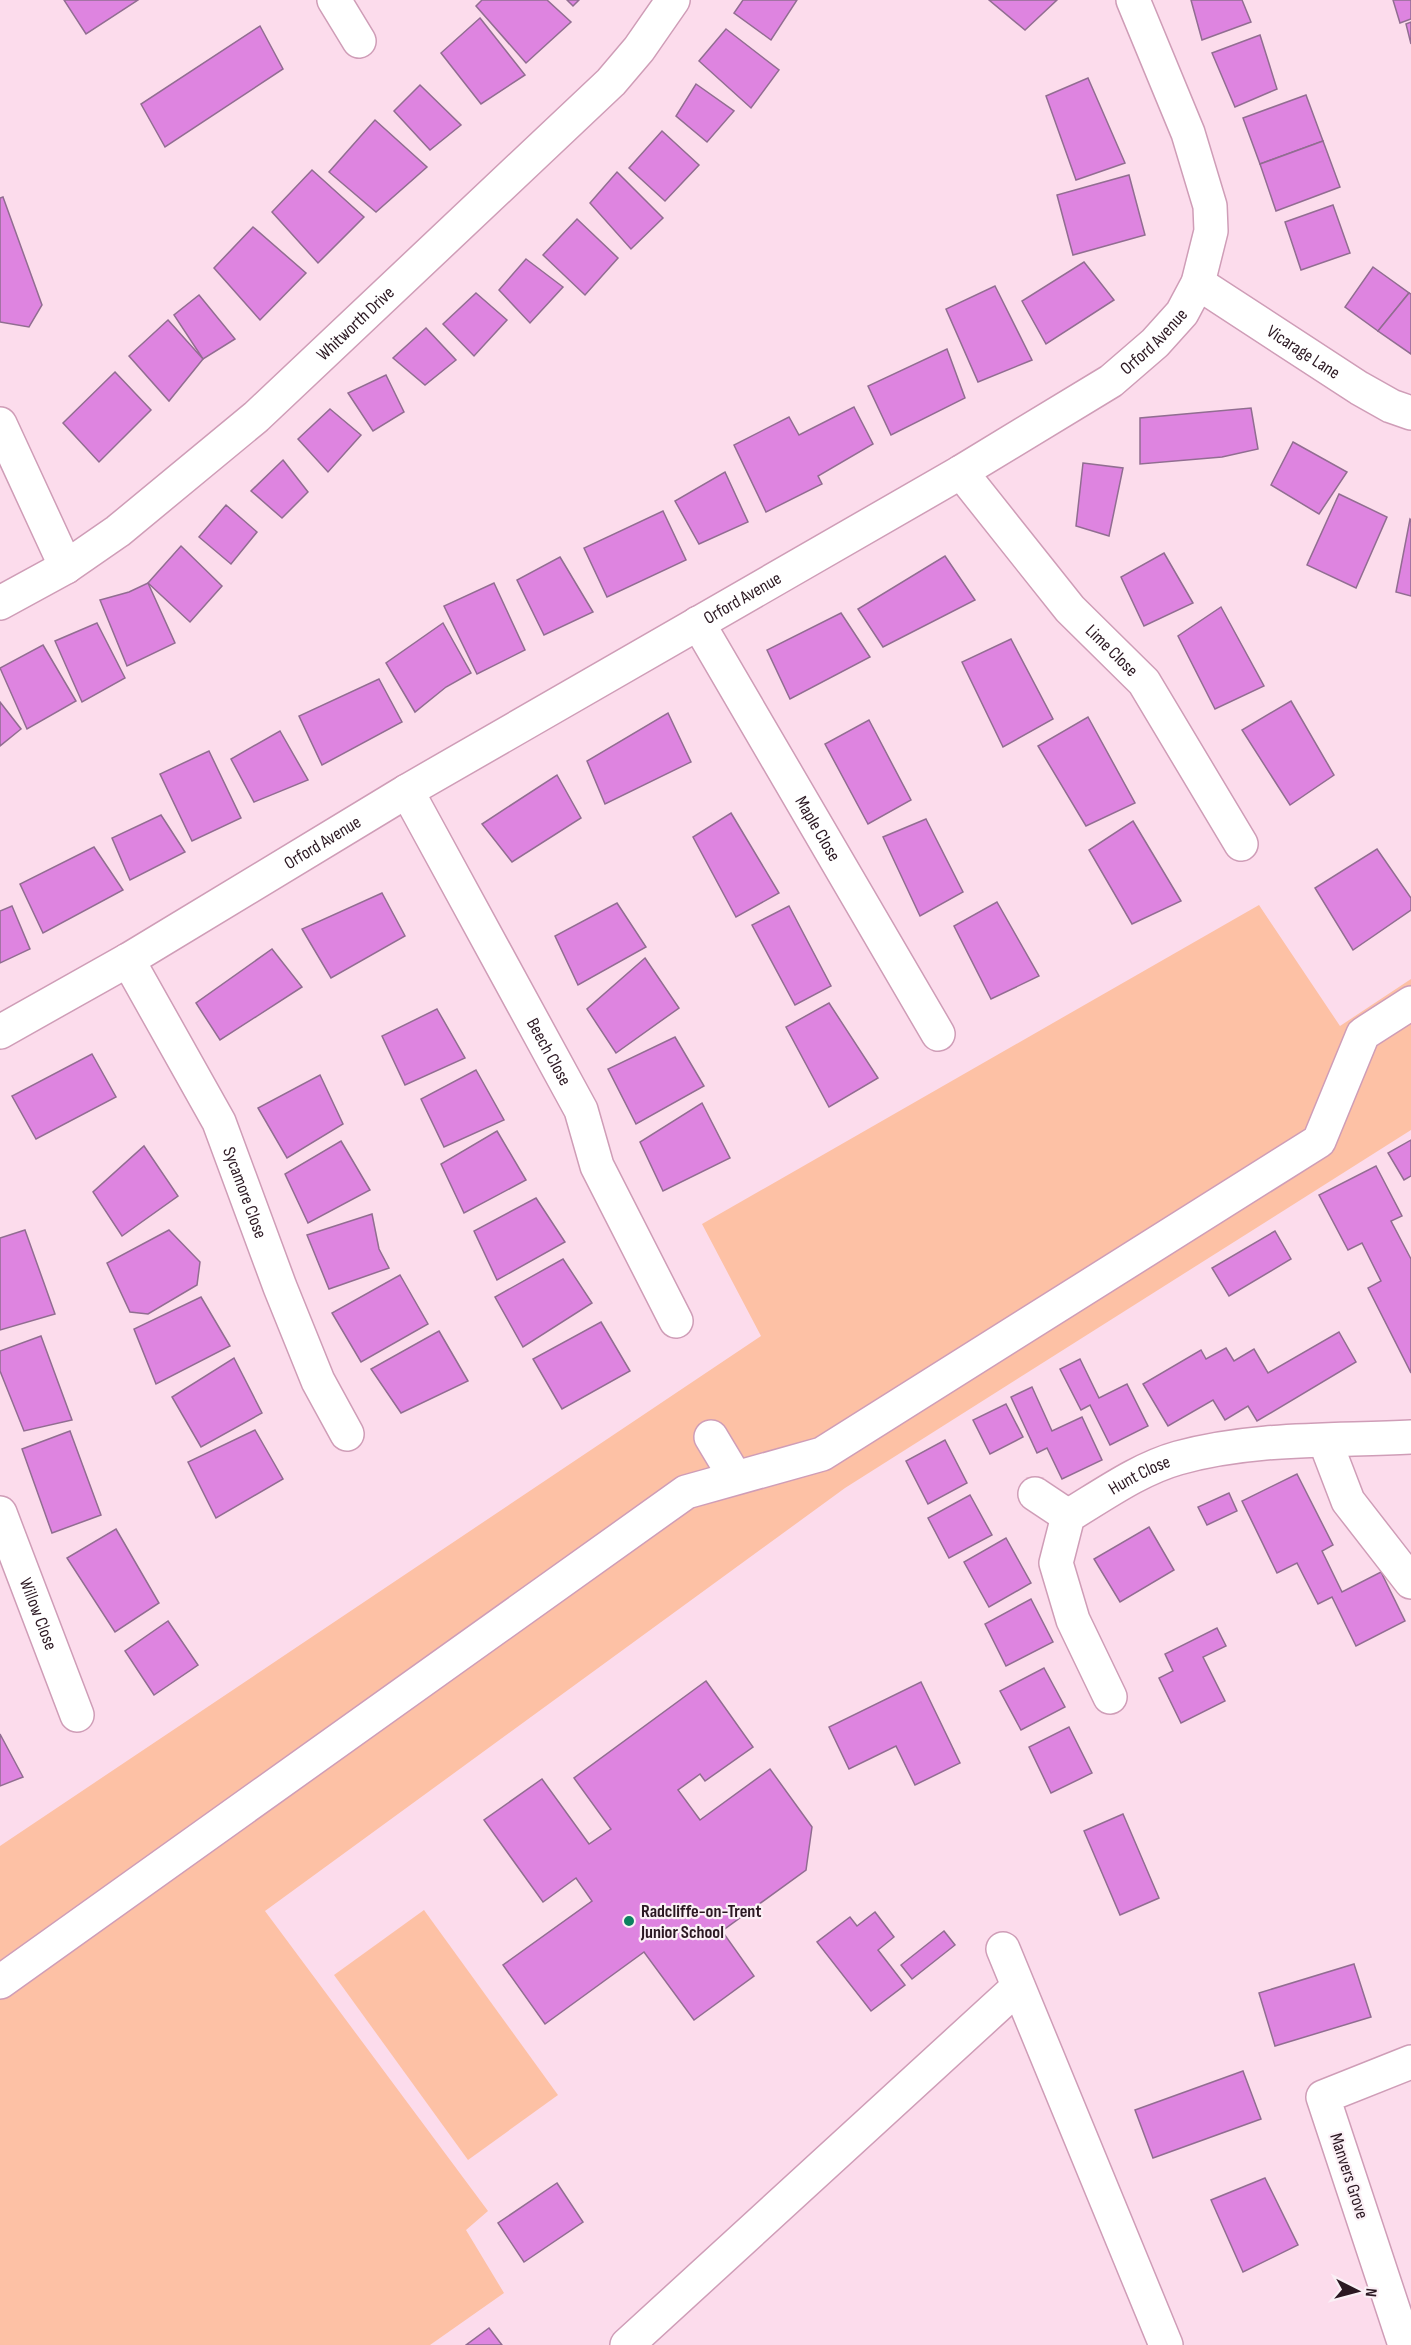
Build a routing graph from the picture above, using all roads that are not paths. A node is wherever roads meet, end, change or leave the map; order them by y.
1 (334, 0) edge
2 (673, 0) edge
3 (1133, 0) edge
4 (359, 41) dead end
5 (1198, 283) junction
6 (1411, 413) edge
7 (0, 424) edge
8 (960, 472) junction
9 (66, 567) junction
10 (0, 603) edge
11 (699, 623) junction
12 (407, 791) junction
13 (1241, 844) dead end
14 (128, 960) junction
15 (1411, 1003) edge
16 (0, 1032) edge
17 (938, 1034) dead end
18 (676, 1321) dead end
19 (346, 1434) dead end
20 (711, 1437) dead end
21 (1411, 1437) edge
22 (1325, 1441) junction
23 (735, 1478) junction
24 (1035, 1494) dead end
25 (0, 1513) edge
26 (1068, 1516) junction
27 (1411, 1582) edge
28 (1110, 1697) dead end
29 (77, 1715) dead end
30 (1003, 1949) dead end
31 (0, 1982) edge
32 (1018, 1987) junction
33 (1411, 2062) edge
34 (627, 2345) edge
35 (1166, 2345) edge
36 (1406, 2345) edge

1 - 4 street
2 - 9 street, Whitworth Drive
3 - 5 street, Orford Avenue
5 - 6 street, Vicarage Lane
5 - 8 street, Orford Avenue
7 - 9 street
8 - 11 street, Orford Avenue
8 - 13 street, Lime Close
9 - 10 street, Whitworth Drive
11 - 12 street, Orford Avenue
11 - 17 street, Maple Close
12 - 14 street, Orford Avenue
12 - 18 street, Beech Close
14 - 16 street, Orford Avenue
14 - 19 street, Sycamore Close
15 - 23 street
20 - 23 street
21 - 22 street, Hunt Close
22 - 26 street, Hunt Close
22 - 27 street
23 - 31 street
24 - 26 street
25 - 29 street, Willow Close
26 - 28 street
30 - 32 street
32 - 34 street
32 - 35 street
33 - 36 street, Manvers Grove

